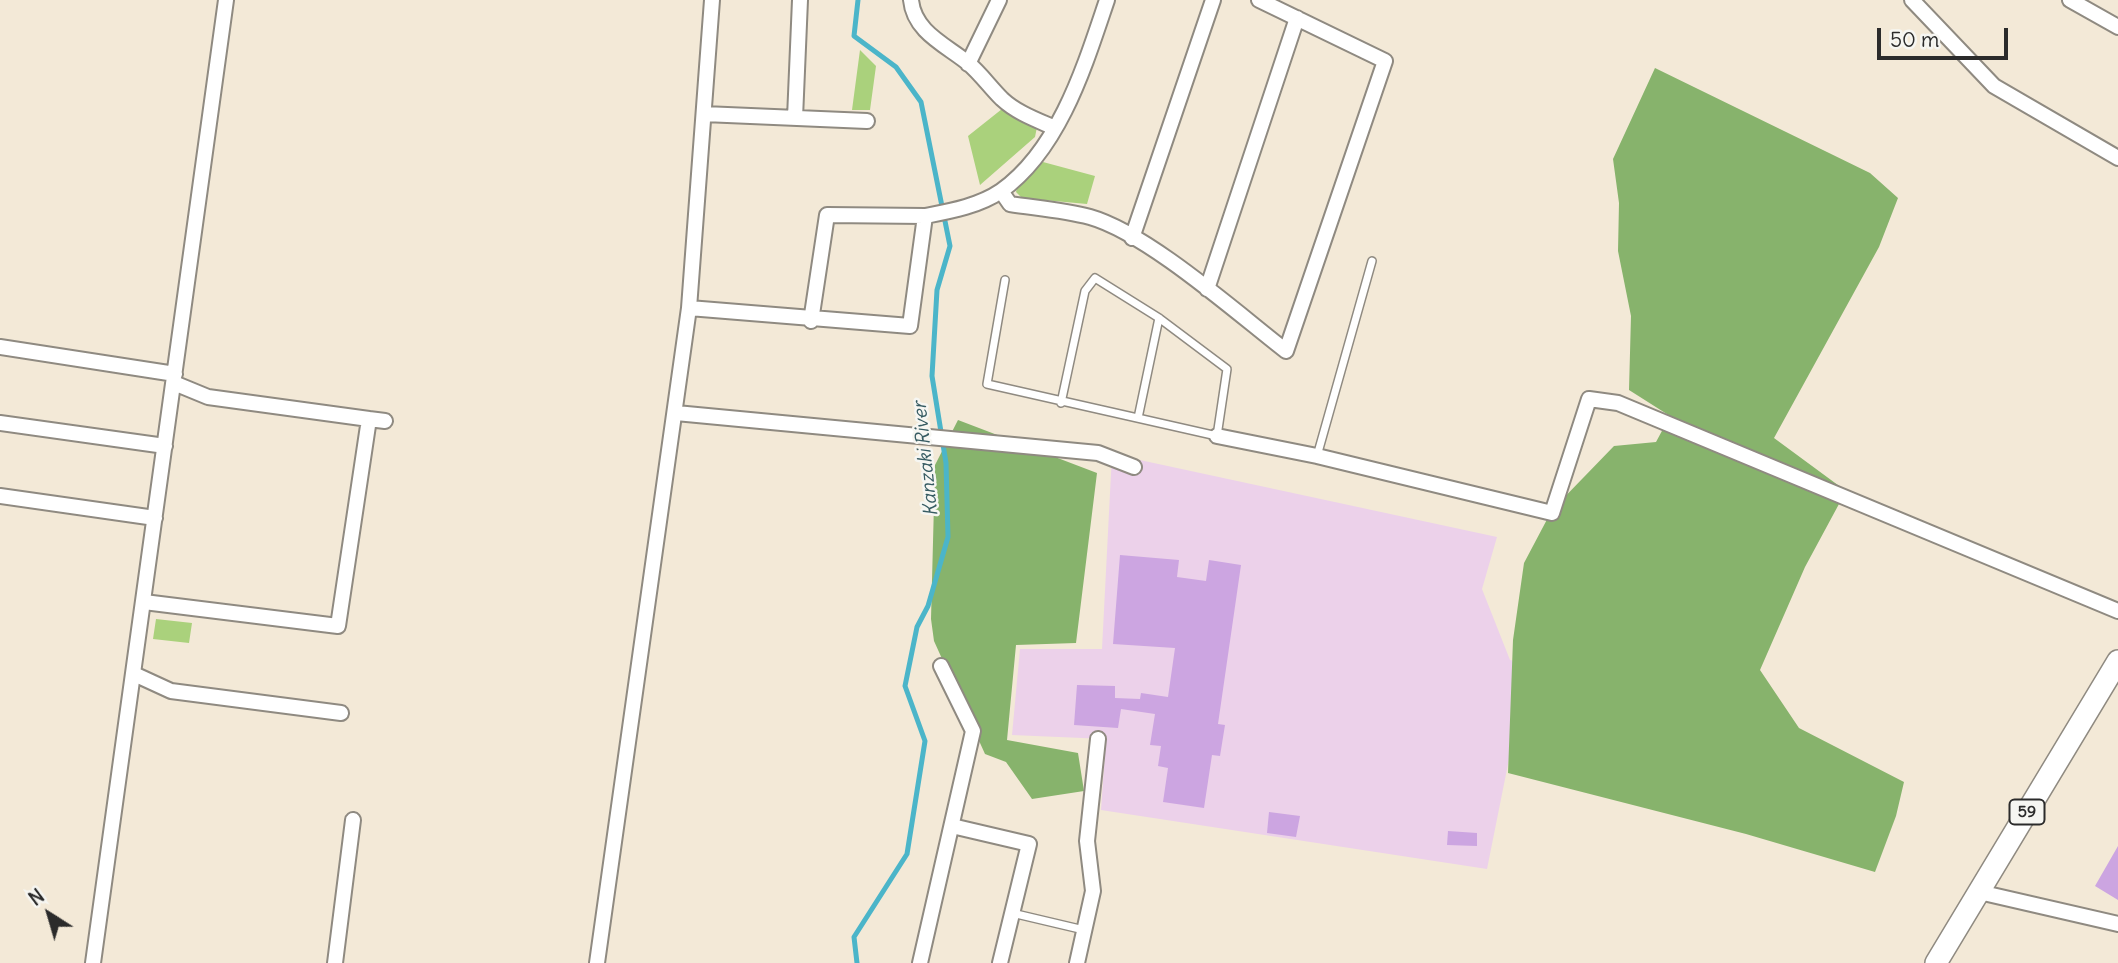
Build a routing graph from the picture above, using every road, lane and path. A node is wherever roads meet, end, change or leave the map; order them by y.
1 (226, 0) edge
2 (712, 0) edge
3 (800, 0) edge
4 (911, 0) edge
5 (999, 0) edge
6 (1107, 0) edge
7 (1213, 0) edge
8 (1259, 0) edge
9 (1912, 0) edge
10 (2070, 0) edge
11 (1297, 18) junction
12 (2118, 27) edge
13 (968, 64) junction
14 (704, 114) junction
15 (795, 118) junction
16 (867, 121) dead end
17 (1055, 128) junction
18 (2118, 158) edge
19 (1001, 191) junction
20 (925, 216) junction
21 (1132, 238) junction
22 (1372, 261) dead end
23 (1005, 280) dead end
24 (1207, 289) junction
25 (689, 308) junction
26 (1159, 318) junction
27 (811, 321) junction
28 (0, 347) edge
29 (174, 379) junction
30 (1061, 403) junction
31 (676, 413) junction
32 (1138, 418) junction
33 (369, 419) junction
34 (385, 421) dead end
35 (0, 423) edge
36 (1217, 436) junction
37 (165, 446) junction
38 (1317, 456) junction
39 (1134, 467) dead end
40 (0, 496) edge
41 (155, 518) junction
42 (144, 603) junction
43 (2118, 611) edge
44 (2118, 661) edge
45 (941, 666) dead end
46 (134, 674) junction
47 (341, 713) dead end
48 (1098, 739) dead end
49 (353, 821) dead end
50 (953, 826) junction
51 (1979, 892) junction
52 (1012, 913) junction
53 (2118, 925) edge
54 (1084, 930) junction
55 (93, 963) edge
56 (335, 963) edge
57 (597, 963) edge
58 (920, 963) edge
59 (1000, 963) edge
60 (1077, 963) edge
61 (1936, 963) edge

1 - 29 street
2 - 14 street
3 - 15 street
4 - 13 street
5 - 13 street
6 - 17 street
7 - 21 street
8 - 11 street
9 - 18 street
10 - 12 street
11 - 24 street
11 - 24 street
13 - 17 street
14 - 15 street
14 - 25 street
15 - 16 street
17 - 19 street
19 - 20 street
19 - 21 street
20 - 27 street
20 - 27 street
21 - 24 street
22 - 38 lane
23 - 30 lane
25 - 27 street
25 - 31 street
26 - 30 lane
26 - 32 lane
26 - 36 lane
28 - 29 street
29 - 33 street
29 - 37 street
30 - 32 lane
31 - 39 street
31 - 57 street
32 - 36 lane
33 - 34 street
33 - 42 street
35 - 37 street
36 - 38 street
37 - 41 street
38 - 43 street
40 - 41 street
41 - 42 street
42 - 46 street
44 - 51 main road, 59
45 - 50 street
46 - 47 street
46 - 55 street
48 - 54 street
49 - 56 street
50 - 52 street
50 - 58 street
51 - 53 street
51 - 61 main road, 59
52 - 54 lane
52 - 59 street
54 - 60 street

